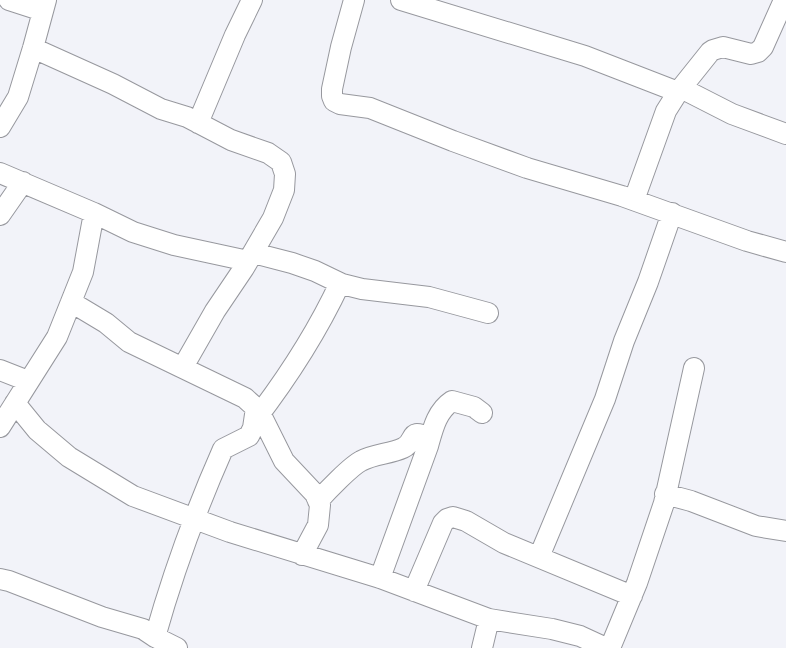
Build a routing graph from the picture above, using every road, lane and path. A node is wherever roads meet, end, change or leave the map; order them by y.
1 (9, 0) edge
2 (252, 0) edge
3 (354, 0) edge
4 (401, 0) edge
5 (784, 0) edge
6 (44, 5) edge
7 (33, 48) junction
8 (680, 90) junction
9 (198, 123) junction
10 (0, 128) edge
11 (786, 134) edge
12 (0, 172) edge
13 (23, 182) junction
14 (634, 200) junction
15 (94, 213) junction
16 (672, 213) junction
17 (0, 215) edge
18 (786, 252) edge
19 (250, 257) junction
20 (340, 283) junction
21 (71, 302) junction
22 (488, 313) dead end
23 (182, 367) junction
24 (694, 368) dead end
25 (0, 370) edge
26 (28, 381) junction
27 (15, 403) junction
28 (482, 413) dead end
29 (258, 416) junction
30 (0, 428) edge
31 (430, 438) junction
32 (665, 494) junction
33 (318, 501) junction
34 (195, 519) junction
35 (786, 531) edge
36 (302, 555) junction
37 (538, 557) junction
38 (380, 578) junction
39 (0, 579) edge
40 (414, 591) junction
41 (632, 596) junction
42 (489, 619) junction
43 (148, 639) edge
44 (177, 648) edge
45 (482, 648) edge
46 (610, 648) edge

1 - 6 street
2 - 9 street
3 - 14 street
4 - 8 street
5 - 8 street
6 - 7 street
7 - 9 street
7 - 10 street
8 - 11 street
8 - 14 street
9 - 19 street
12 - 13 street
13 - 15 street
13 - 17 street
14 - 16 street
15 - 19 street
15 - 21 street
16 - 18 street
16 - 37 street
19 - 20 street
19 - 23 street
20 - 22 street
20 - 29 street
21 - 23 street
21 - 26 street
23 - 29 street
24 - 32 street
25 - 26 street
26 - 27 street
27 - 30 street
27 - 34 street
28 - 31 street
29 - 33 street
29 - 34 street
31 - 33 street
31 - 38 street
32 - 35 street
32 - 41 street
33 - 36 street
34 - 36 street
34 - 43 street
36 - 38 street
37 - 40 street
37 - 41 street
38 - 40 street
39 - 43 street
40 - 42 street
41 - 46 street
42 - 45 street
42 - 46 street
43 - 44 street

